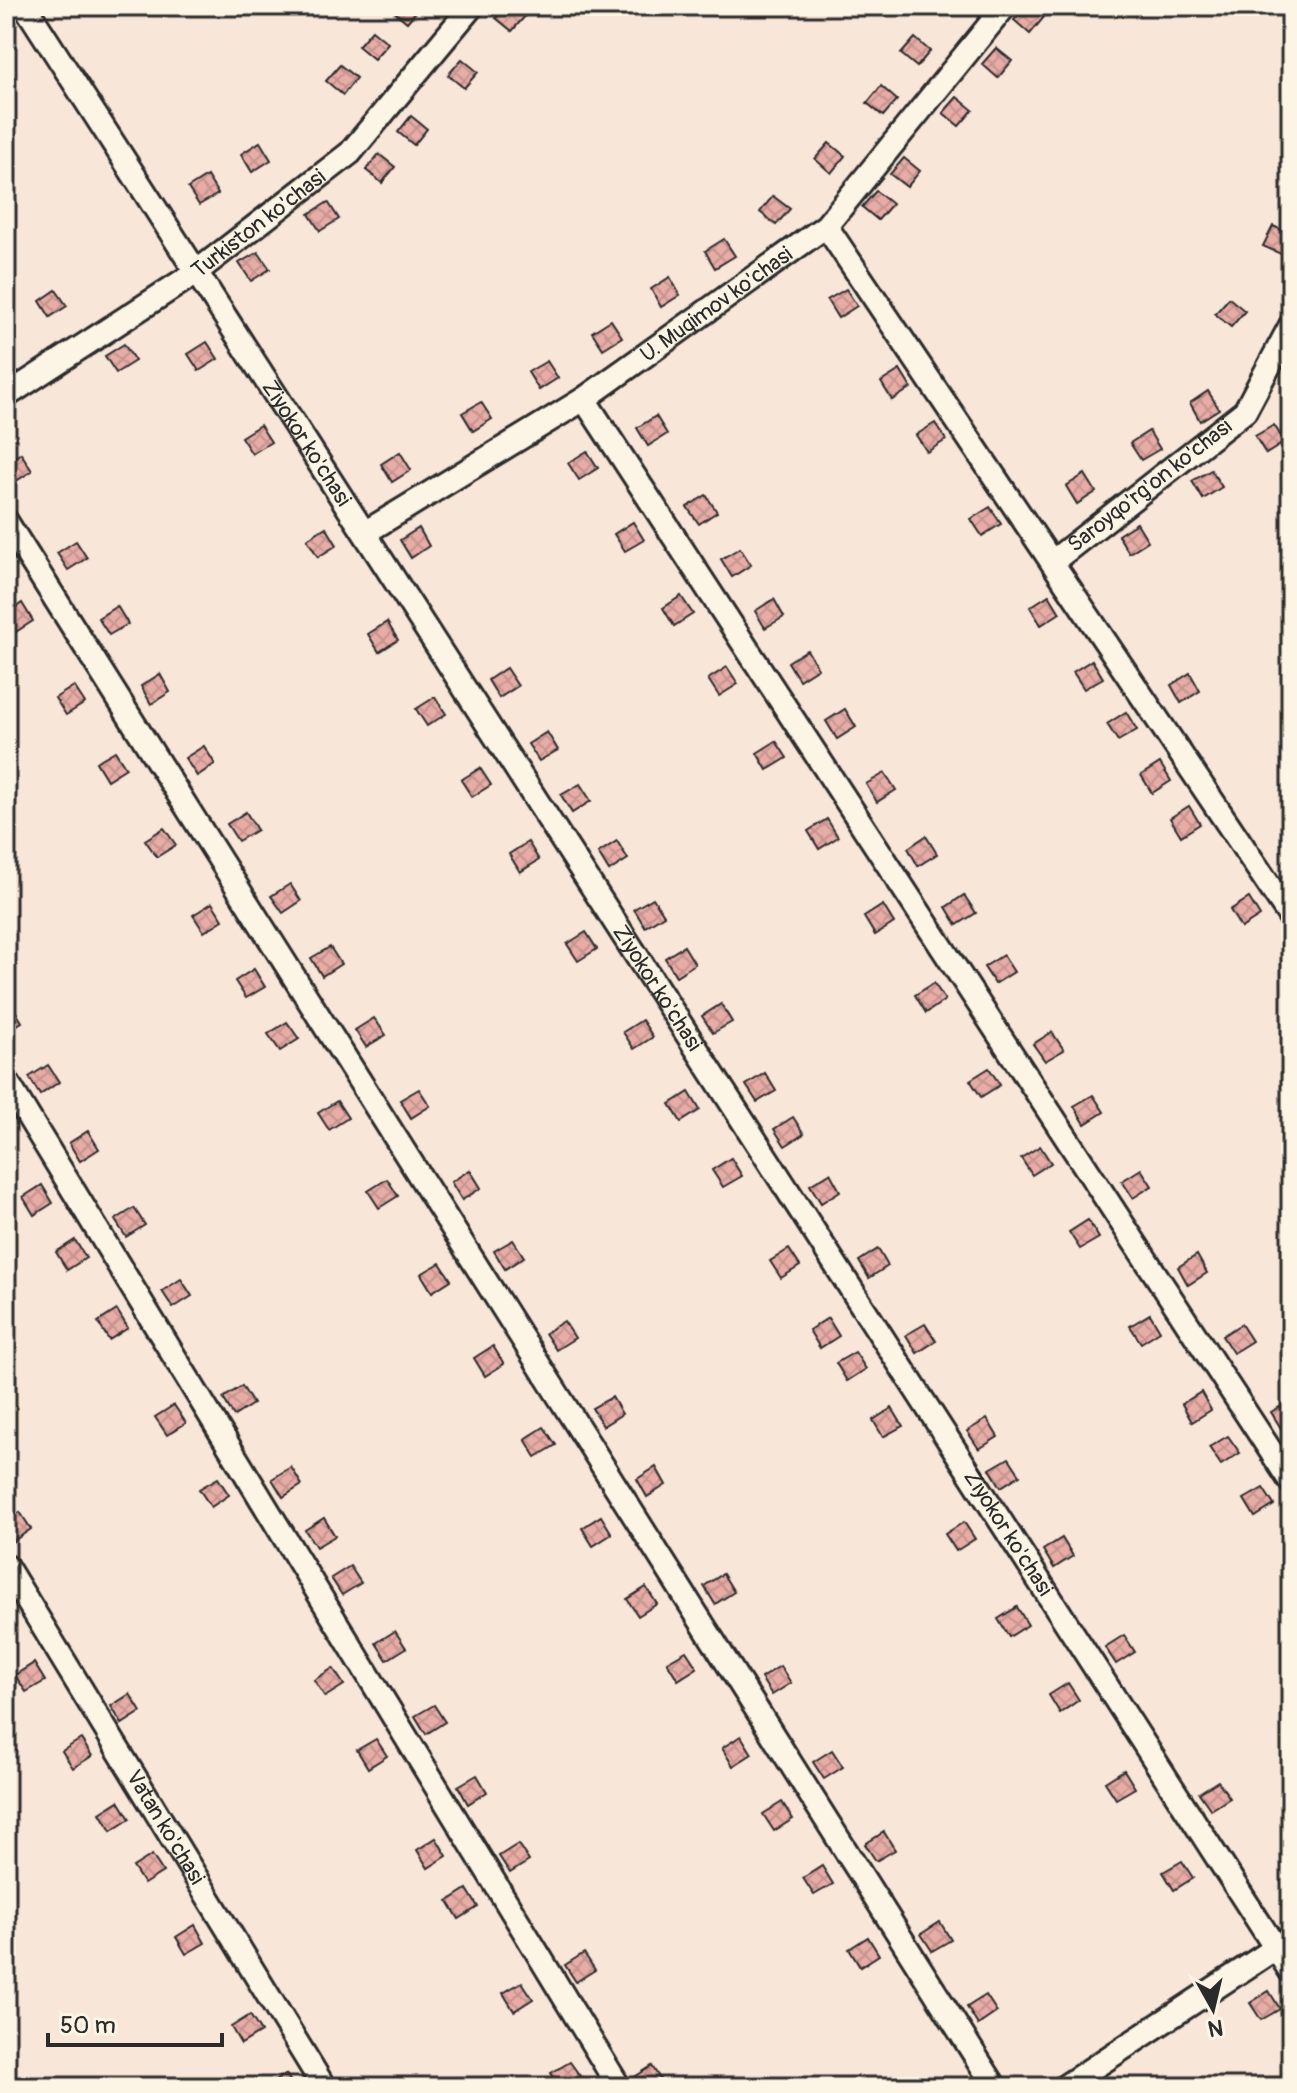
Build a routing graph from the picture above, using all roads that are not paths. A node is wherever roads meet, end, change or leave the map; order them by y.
1 (25, 6) edge
2 (472, 6) edge
3 (1005, 6) edge
4 (826, 226) junction
5 (195, 273) junction
6 (1291, 325) edge
7 (6, 396) edge
8 (584, 399) junction
9 (6, 521) edge
10 (366, 532) junction
11 (1052, 562) junction
12 (1288, 907) edge
13 (6, 1080) edge
14 (1291, 1482) edge
15 (6, 1566) edge
16 (1284, 1943) edge
17 (1291, 1972) edge
18 (324, 2087) edge
19 (619, 2087) edge
20 (995, 2087) edge
21 (1064, 2087) edge

1 - 5 street, Ziyokor ko'chasi
2 - 5 street, Turkiston ko'chasi
3 - 4 street, U. Muqimov ko'chasi
4 - 8 street, U. Muqimov ko'chasi
4 - 11 street
5 - 7 street, Turkiston ko'chasi
5 - 10 street, Ziyokor ko'chasi
6 - 11 street, Saroyqo'rg'on ko'chasi
8 - 10 street, U. Muqimov ko'chasi
8 - 14 street
9 - 20 street
10 - 16 street, Ziyokor ko'chasi
11 - 12 street
13 - 19 street
15 - 18 street, Vatan ko'chasi
16 - 17 street, Ziyokor ko'chasi
16 - 21 street

